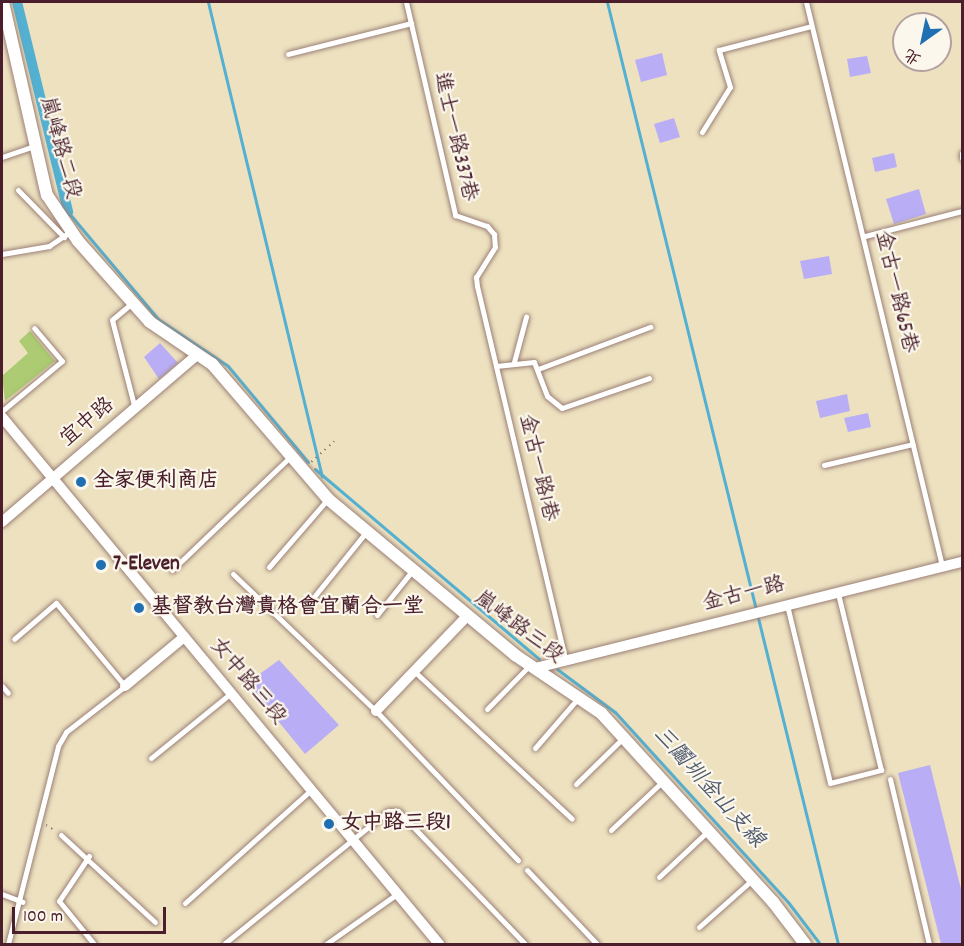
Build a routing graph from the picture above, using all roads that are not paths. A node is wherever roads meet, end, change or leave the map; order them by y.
1 (3, 2) edge
2 (406, 2) edge
3 (806, 2) edge
4 (411, 23) junction
5 (811, 26) junction
6 (288, 54) dead end
7 (702, 132) dead end
8 (36, 145) junction
9 (963, 153) edge
10 (2, 157) edge
11 (963, 158) edge
12 (18, 190) dead end
13 (963, 211) edge
14 (67, 234) junction
15 (865, 236) junction
16 (2, 254) edge
17 (477, 286) joint
18 (132, 303) junction
19 (526, 317) dead end
20 (650, 327) dead end
21 (34, 328) dead end
22 (198, 354) junction
23 (514, 362) junction
24 (496, 366) junction
25 (538, 369) junction
26 (649, 378) dead end
27 (135, 409) junction
28 (2, 411) edge
29 (2, 417) edge
30 (913, 444) junction
31 (290, 457) junction
32 (824, 465) dead end
33 (52, 478) junction
34 (328, 499) junction
35 (2, 522) edge
36 (366, 532) junction
37 (963, 562) edge
38 (942, 566) junction
39 (269, 567) dead end
40 (172, 570) dead end
41 (412, 571) junction
42 (233, 574) dead end
43 (837, 592) junction
44 (309, 603) dead end
45 (787, 604) junction
46 (377, 615) dead end
47 (467, 616) junction
48 (184, 637) junction
49 (14, 639) dead end
50 (565, 658) junction
51 (533, 666) junction
52 (414, 671) junction
53 (2, 686) edge
54 (125, 686) junction
55 (231, 692) junction
56 (8, 693) dead end
57 (579, 697) junction
58 (487, 709) dead end
59 (376, 711) junction
60 (624, 737) junction
61 (535, 748) dead end
62 (151, 758) dead end
63 (890, 779) dead end
64 (664, 781) junction
65 (576, 784) dead end
66 (311, 789) junction
67 (572, 819) dead end
68 (611, 830) dead end
69 (708, 831) junction
70 (61, 835) road end
71 (352, 840) junction
72 (89, 856) junction
73 (518, 860) dead end
74 (527, 870) dead end
75 (659, 877) dead end
76 (753, 879) junction
77 (2, 894) edge
78 (397, 894) junction
79 (23, 902) junction
80 (185, 903) dead end
81 (155, 921) dead end
82 (699, 927) dead end
83 (225, 943) dead end
84 (802, 944) edge
85 (8, 945) edge
86 (94, 945) edge
87 (326, 945) edge
88 (439, 945) edge
89 (525, 945) edge
90 (597, 945) edge
91 (929, 945) edge

1 - 8 street, 嵐峰路二段
2 - 4 lane, 進士一路337巷
3 - 5 lane, 金古一路65巷
4 - 6 lane
4 - 17 lane, 進士一路337巷
5 - 7 lane
5 - 15 lane, 金古一路65巷
8 - 10 lane
8 - 14 street, 嵐峰路二段
9 - 11 lane
12 - 14 lane
13 - 15 lane
14 - 16 lane
14 - 18 street, 嵐峰路二段
15 - 30 lane, 金古一路65巷
17 - 24 lane, 金古一路1巷
18 - 22 street, 嵐峰路二段
18 - 27 lane
19 - 23 lane
20 - 25 lane
21 - 28 lane
22 - 27 street, 宜中路
22 - 31 street, 嵐峰路三段
23 - 24 lane
23 - 25 lane
24 - 50 lane, 金古一路1巷
25 - 26 lane
27 - 33 street, 宜中路
29 - 33 street, 女中路三段
30 - 32 lane
30 - 38 lane, 金古一路65巷
31 - 34 street, 嵐峰路三段
31 - 40 lane
33 - 35 street, 宜中路
33 - 48 street, 女中路三段
34 - 36 street, 嵐峰路三段
34 - 39 lane
36 - 41 street, 嵐峰路三段
36 - 44 lane
37 - 38 street, 金古一路
38 - 43 street, 金古一路
41 - 46 lane
41 - 47 street, 嵐峰路三段
42 - 59 lane
43 - 45 street, 金古一路
43 - 45 lane
45 - 50 street, 金古一路
47 - 51 street, 嵐峰路三段
47 - 52 street
48 - 54 street
48 - 55 street, 女中路三段
49 - 54 lane
50 - 51 street, 金古一路
51 - 57 street, 嵐峰路三段
51 - 58 lane
52 - 59 street
52 - 67 lane
53 - 56 lane
54 - 79 lane
55 - 62 lane
55 - 66 street, 女中路三段
57 - 60 street, 嵐峰路三段
57 - 61 lane
59 - 73 lane
60 - 64 street, 嵐峰路三段
60 - 65 lane
63 - 91 lane
64 - 68 lane
64 - 69 street, 嵐峰路三段
66 - 71 street, 女中路三段
66 - 80 lane
69 - 75 lane
69 - 76 street, 嵐峰路三段
70 - 72 lane
71 - 78 street, 女中路三段
71 - 83 lane
71 - 89 lane
72 - 81 lane
72 - 86 lane
74 - 90 lane
76 - 82 lane
76 - 84 street, 嵐峰路三段
77 - 79 lane
78 - 87 lane
78 - 88 street, 女中路三段
79 - 85 lane

